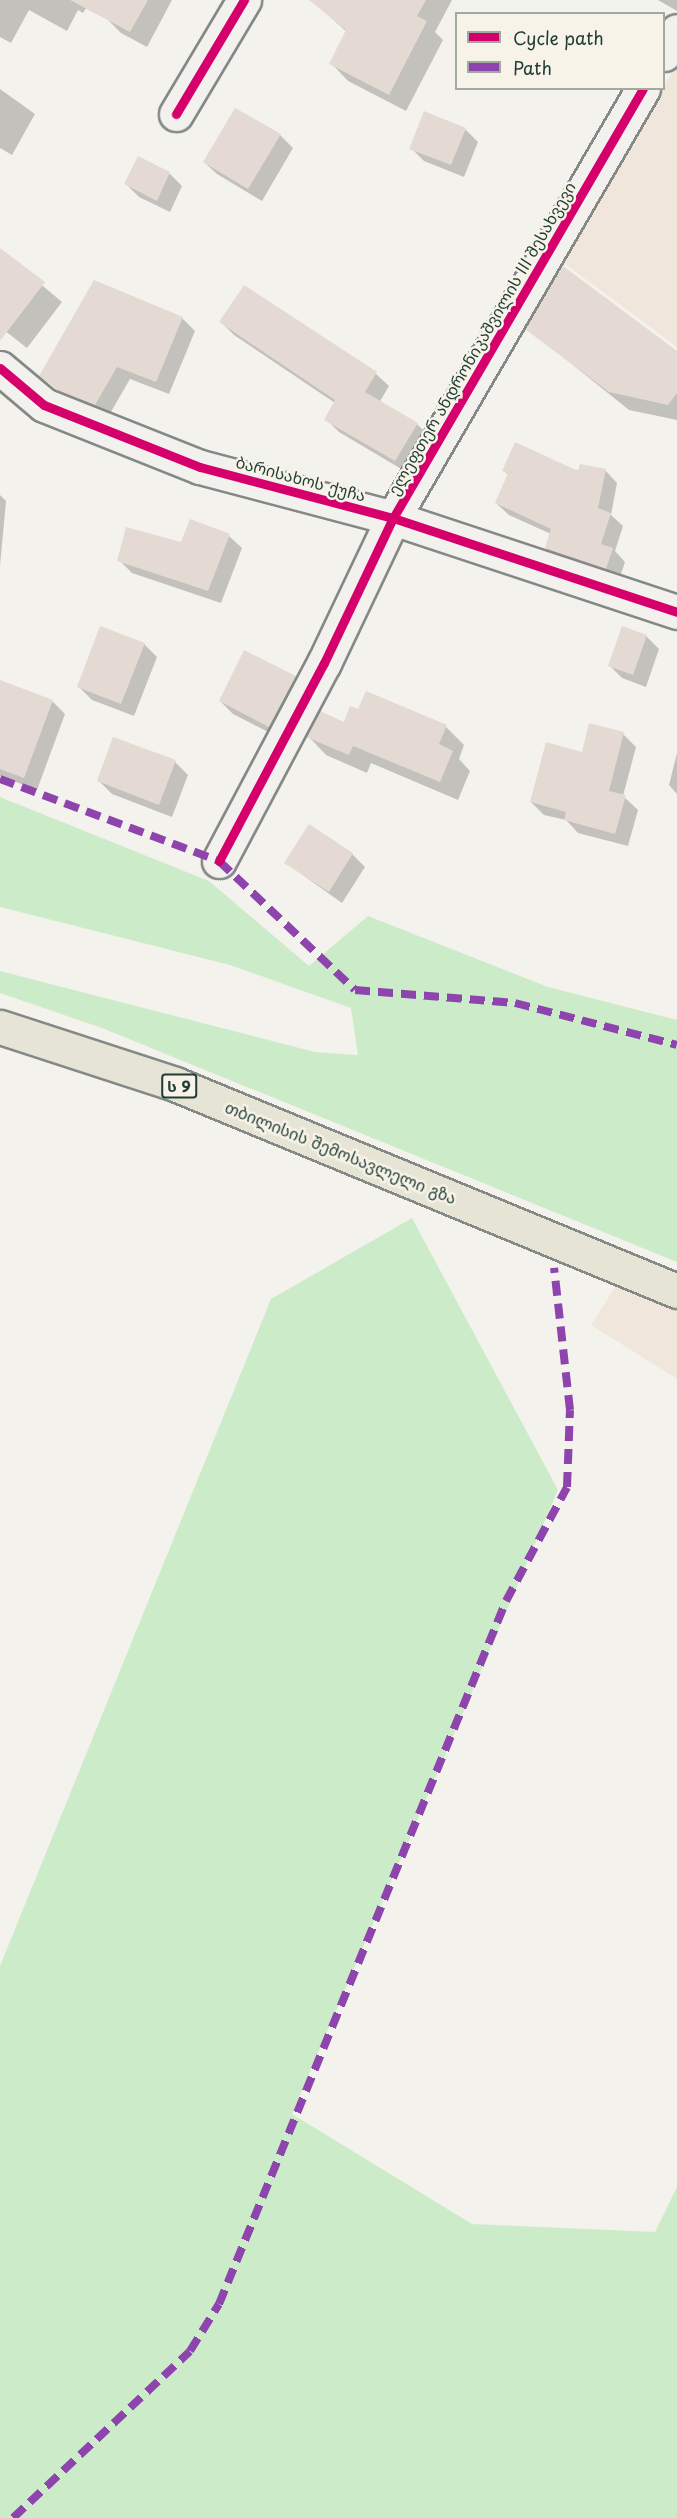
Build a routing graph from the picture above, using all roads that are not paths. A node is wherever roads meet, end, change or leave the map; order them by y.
1 (244, 0) edge
2 (677, 31) edge
3 (665, 51) edge
4 (642, 90) edge
5 (176, 114) dead end
6 (0, 368) edge
7 (393, 518) junction
8 (677, 612) edge
9 (219, 861) dead end
10 (0, 1027) edge
11 (677, 1291) edge

1 - 5 street
2 - 3 street
4 - 7 street, ელეფთერ ანდრონიკაშვილის III შესახვევი
6 - 7 street, ბარისახოს ქუჩა
7 - 8 street, ბარისახოს ქუჩა
7 - 9 street, ელეფთერ ანდრონიკაშვილის III შესახვევი
10 - 11 highway, თბილისის შემოსავლელი გზა / ს 9

